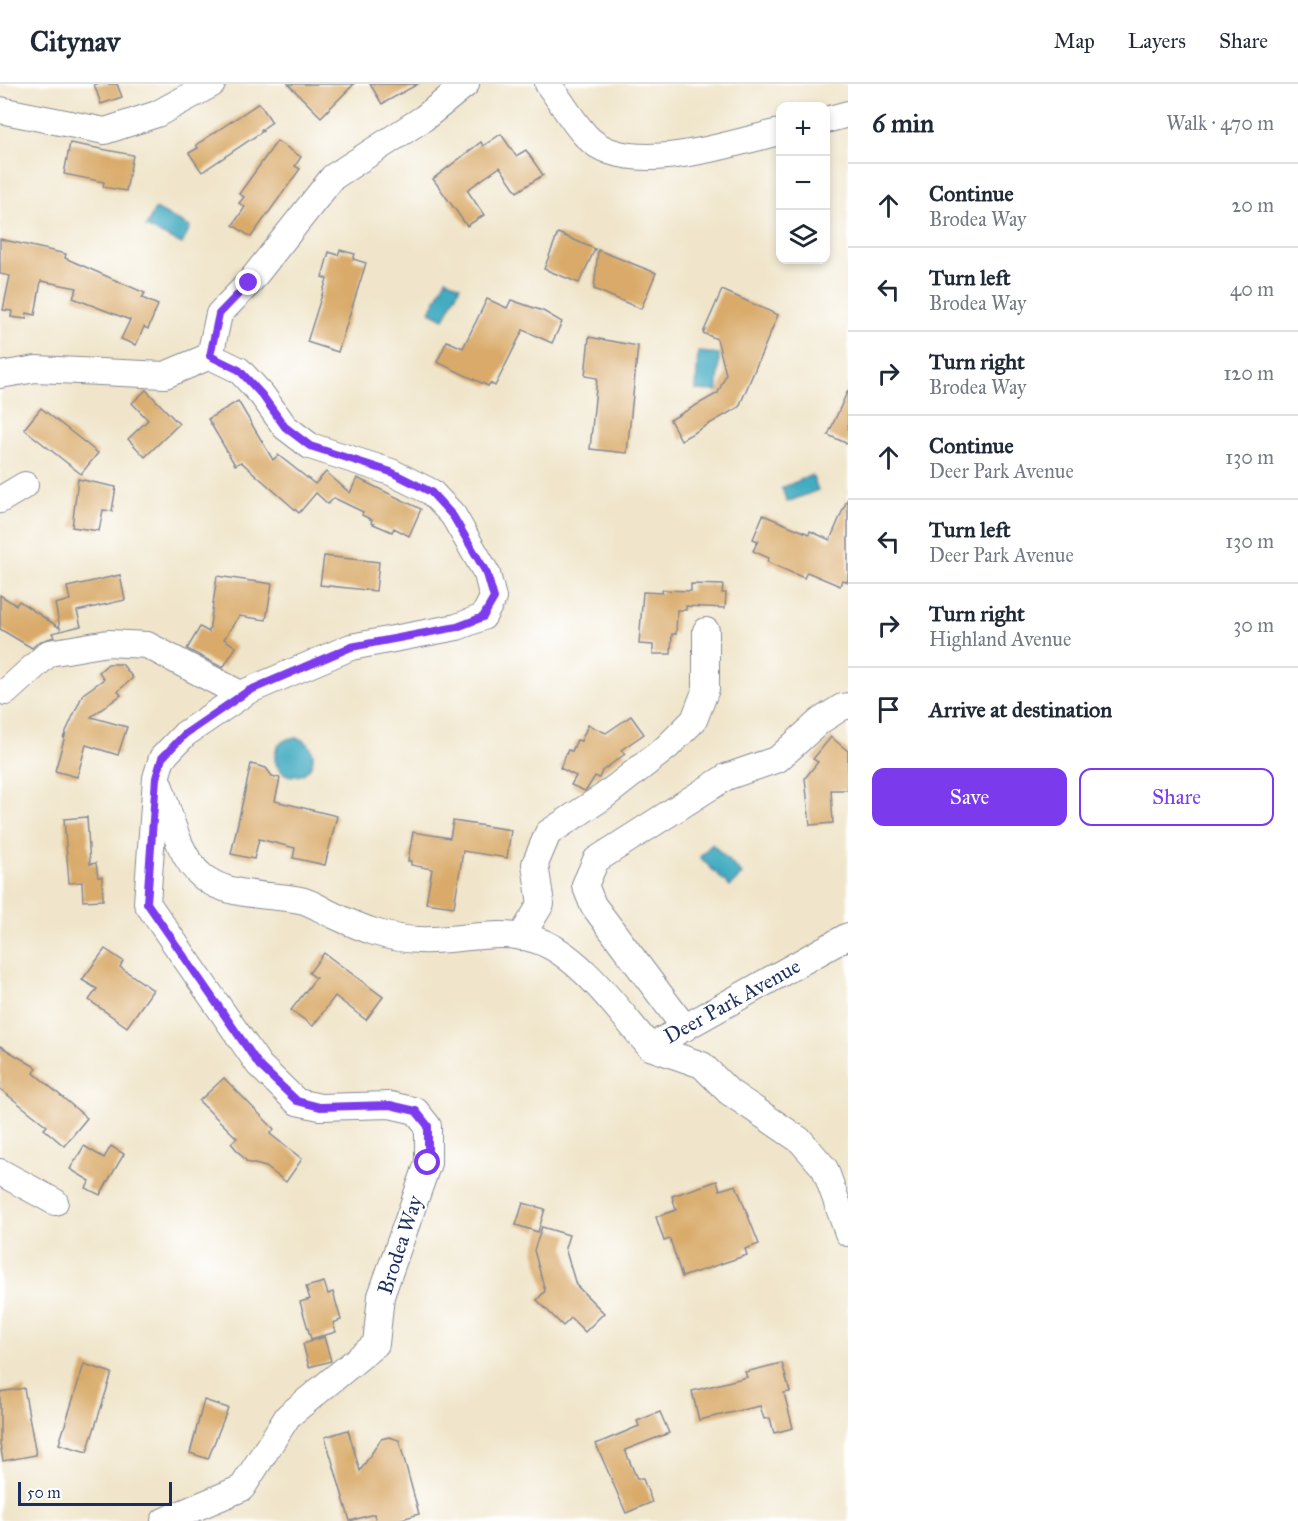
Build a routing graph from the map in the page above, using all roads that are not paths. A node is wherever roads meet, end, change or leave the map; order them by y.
1 (212, 84) edge
2 (466, 84) edge
3 (548, 84) edge
4 (0, 110) edge
5 (848, 114) edge
6 (830, 119) edge
7 (776, 133) edge
8 (210, 356) junction
9 (0, 375) edge
10 (25, 485) dead end
11 (0, 500) edge
12 (706, 631) dead end
13 (6, 692) dead end
14 (242, 695) junction
15 (848, 706) edge
16 (156, 778) junction
17 (848, 936) edge
18 (521, 938) junction
19 (685, 1028) junction
20 (650, 1047) junction
21 (0, 1172) edge
22 (55, 1202) dead end
23 (848, 1233) edge
24 (164, 1521) edge

1 - 4 street
2 - 8 street
3 - 7 street
5 - 6 street
8 - 9 street
8 - 14 street
10 - 11 street
12 - 18 street
13 - 14 street
14 - 16 street
15 - 19 street
16 - 18 street, Deer Park Avenue
16 - 24 street, Brodea Way
17 - 19 street, Deer Park Avenue
18 - 20 street, Deer Park Avenue
19 - 20 street, Deer Park Avenue
20 - 23 street
21 - 22 street

